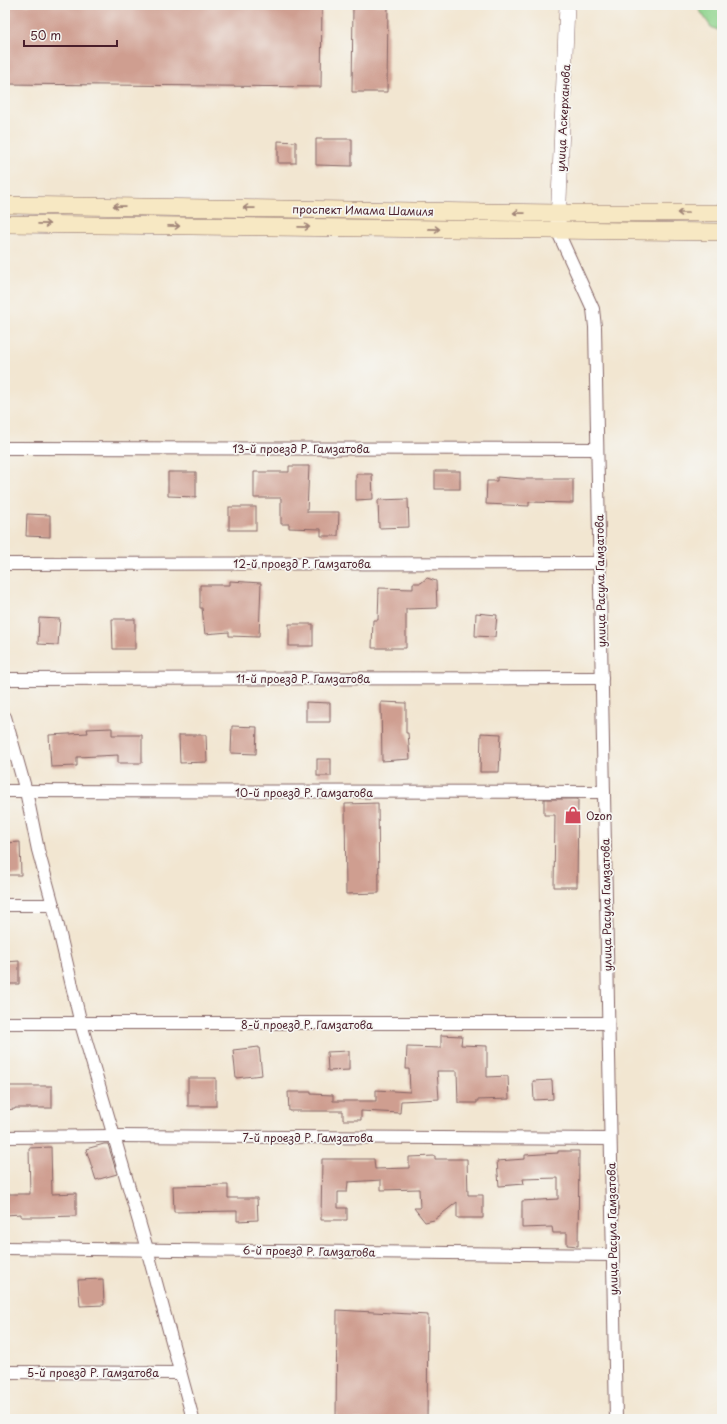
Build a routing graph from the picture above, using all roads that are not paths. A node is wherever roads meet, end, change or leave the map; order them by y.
1 (566, 5) edge
2 (5, 205) edge
3 (558, 213) junction
4 (722, 213) edge
5 (5, 224) edge
6 (557, 230) junction
7 (722, 232) edge
8 (5, 448) edge
9 (597, 449) junction
10 (600, 563) junction
11 (5, 564) edge
12 (602, 678) junction
13 (5, 679) edge
14 (5, 717) edge
15 (5, 791) edge
16 (26, 791) junction
17 (604, 792) junction
18 (5, 905) edge
19 (54, 905) junction
20 (608, 1023) junction
21 (5, 1024) edge
22 (81, 1024) junction
23 (114, 1136) junction
24 (5, 1137) edge
25 (610, 1139) junction
26 (5, 1248) edge
27 (147, 1249) junction
28 (613, 1255) junction
29 (5, 1372) edge
30 (180, 1372) junction
31 (193, 1419) edge
32 (616, 1419) edge

1 - 3 street, улица Аскерханова
3 -> 2 main road, проспект Имама Шамиля
4 -> 3 main road, проспект Имама Шамиля
3 - 6 street, улица Аскерханова
5 -> 6 main road, проспект Имама Шамиля
6 - 7 main road, проспект Имама Шамиля
6 - 9 street, улица Расула Гамзатова
8 - 9 street, 13-й проезд Р. Гамзатова
9 - 10 street, улица Расула Гамзатова
10 - 11 street, 12-й проезд Р. Гамзатова
10 - 12 street, улица Расула Гамзатова
12 - 13 street, 11-й проезд Р. Гамзатова
12 - 17 street, улица Расула Гамзатова
14 - 16 street
15 - 16 street, 10-й проезд Р. Гамзатова
16 - 17 street, 10-й проезд Р. Гамзатова
16 - 19 street
17 - 20 street, улица Расула Гамзатова
18 - 19 street
19 - 22 street
20 - 22 street, 8-й проезд Р. Гамзатова
20 - 25 street, улица Расула Гамзатова
21 - 22 street, 8-й проезд Р. Гамзатова
22 - 23 street
23 - 24 street, 7-й проезд Р. Гамзатова
23 - 25 street, 7-й проезд Р. Гамзатова
23 - 27 street
25 - 28 street, улица Расула Гамзатова
26 - 27 street, 6-й проезд Р. Гамзатова
27 - 28 street, 6-й проезд Р. Гамзатова
27 - 30 street
28 - 32 street, улица Расула Гамзатова
29 - 30 street, 5-й проезд Р. Гамзатова
30 - 31 street

